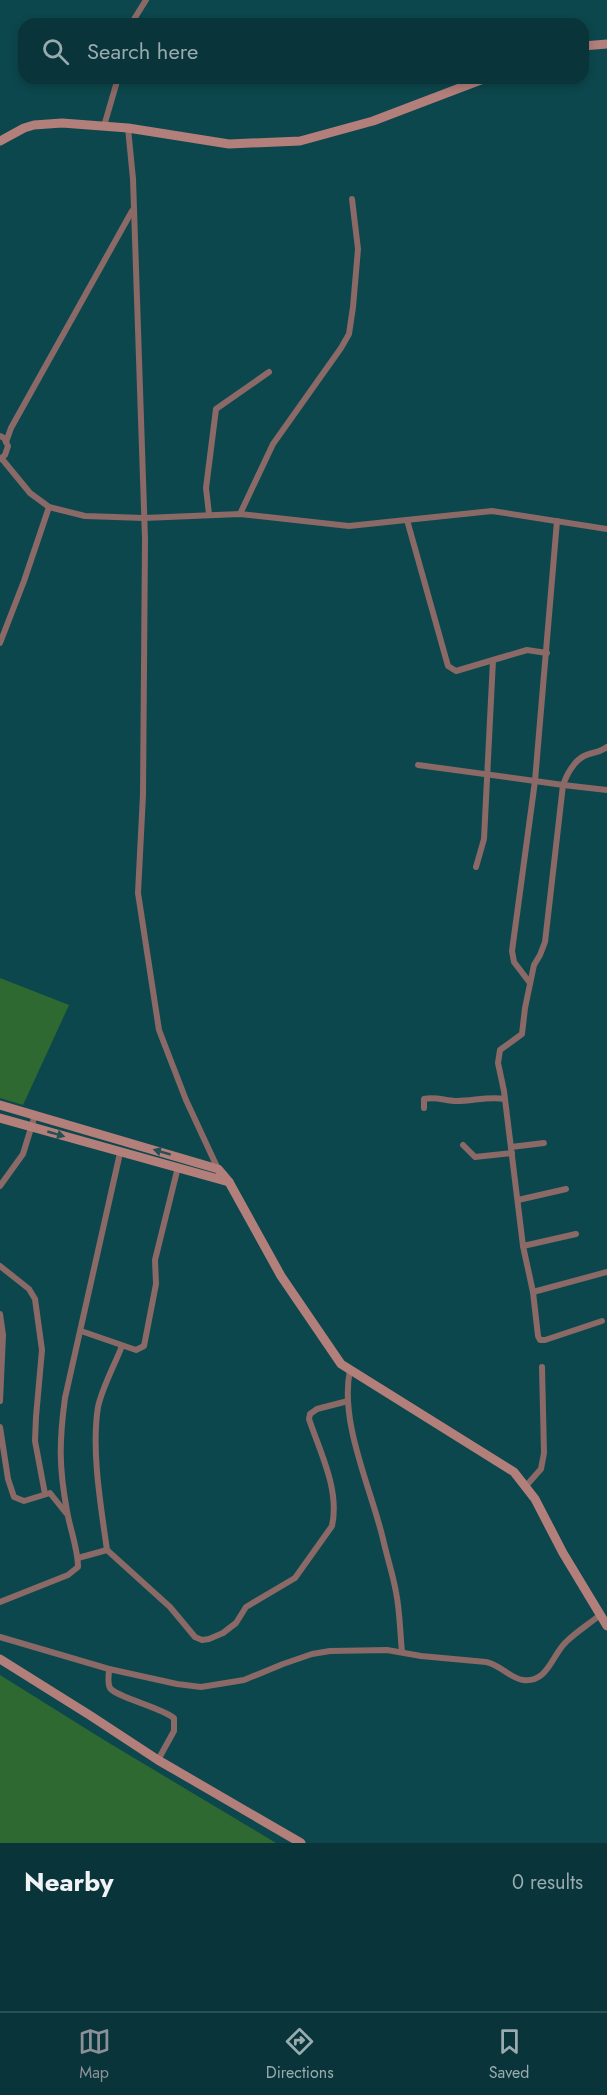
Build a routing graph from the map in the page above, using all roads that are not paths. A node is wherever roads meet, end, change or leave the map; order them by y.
1 (146, 0) edge
2 (135, 18) edge
3 (607, 44) edge
4 (589, 46) edge
5 (115, 84) edge
6 (470, 84) edge
7 (104, 126) junction
8 (128, 128) junction
9 (0, 141) edge
10 (352, 200) dead end
11 (133, 208) junction
12 (269, 372) dead end
13 (10, 428) junction
14 (0, 435) edge
15 (6, 442) junction
16 (1, 459) edge
17 (49, 507) junction
18 (209, 514) junction
19 (240, 514) junction
20 (144, 518) junction
21 (407, 520) junction
22 (557, 522) junction
23 (607, 529) edge
24 (0, 644) edge
25 (547, 653) junction
26 (493, 660) junction
27 (607, 747) edge
28 (418, 765) dead end
29 (488, 774) junction
30 (536, 781) junction
31 (563, 785) junction
32 (607, 790) edge
33 (476, 867) dead end
34 (530, 983) junction
35 (505, 1099) junction
36 (0, 1105) edge
37 (424, 1108) dead end
38 (35, 1115) junction
39 (0, 1118) edge
40 (32, 1127) junction
41 (544, 1143) dead end
42 (463, 1145) dead end
43 (512, 1150) junction
44 (120, 1153) junction
45 (178, 1167) junction
46 (218, 1169) junction
47 (229, 1182) junction
48 (0, 1186) edge
49 (566, 1189) dead end
50 (518, 1200) junction
51 (576, 1234) dead end
52 (523, 1246) junction
53 (0, 1266) edge
54 (607, 1272) edge
55 (532, 1292) junction
56 (1, 1318) edge
57 (602, 1321) dead end
58 (81, 1331) junction
59 (122, 1346) junction
60 (542, 1367) dead end
61 (351, 1370) junction
62 (0, 1401) edge
63 (348, 1401) junction
64 (0, 1427) edge
65 (525, 1487) junction
66 (45, 1494) junction
67 (68, 1516) junction
68 (107, 1550) junction
69 (78, 1558) junction
70 (0, 1602) edge
71 (600, 1615) junction
72 (607, 1626) edge
73 (0, 1637) edge
74 (402, 1652) junction
75 (0, 1659) edge
76 (109, 1669) junction
77 (158, 1760) junction
78 (301, 1843) edge

1 - 2 street
3 - 4 main road
5 - 7 street
6 - 8 main road
7 - 8 main road
7 - 9 main road
8 - 11 street
10 - 19 street
11 - 13 street
11 - 20 street
12 - 18 street
13 - 14 street
13 - 15 street
14 - 15 street
15 - 16 street
16 - 17 street
17 - 20 street
17 - 24 street
18 - 19 street
18 - 20 street
19 - 21 street
20 - 46 street
21 - 22 street
21 - 26 street
22 - 23 street
22 - 25 street
25 - 26 street
25 - 30 street
26 - 29 street
27 - 31 street
28 - 29 street
29 - 30 street
29 - 33 street
30 - 31 street
30 - 34 street
31 - 32 street
31 - 34 street
34 - 35 street
35 - 37 street
35 - 43 street
36 - 38 main road
38 - 40 street
46 -> 38 main road
39 - 40 main road
40 -> 44 main road
40 - 48 street
41 - 43 street
42 - 43 street
43 - 50 street
44 - 45 main road
44 - 58 street
45 - 47 main road
45 - 59 street
46 - 47 main road
47 - 61 main road
49 - 50 street
50 - 52 street
51 - 52 street
52 - 55 street
53 - 66 street
54 - 55 street
55 - 57 street
56 - 62 street
58 - 59 street
58 - 67 street
59 - 68 street
60 - 65 street
61 - 63 street
61 - 65 main road
63 - 68 street
63 - 74 street
64 - 66 street
65 - 71 main road
66 - 67 street
67 - 69 street
68 - 69 street
69 - 70 street
71 - 72 main road
71 - 74 street
73 - 76 street
74 - 76 street
75 - 77 main road
76 - 77 street
77 - 78 main road

